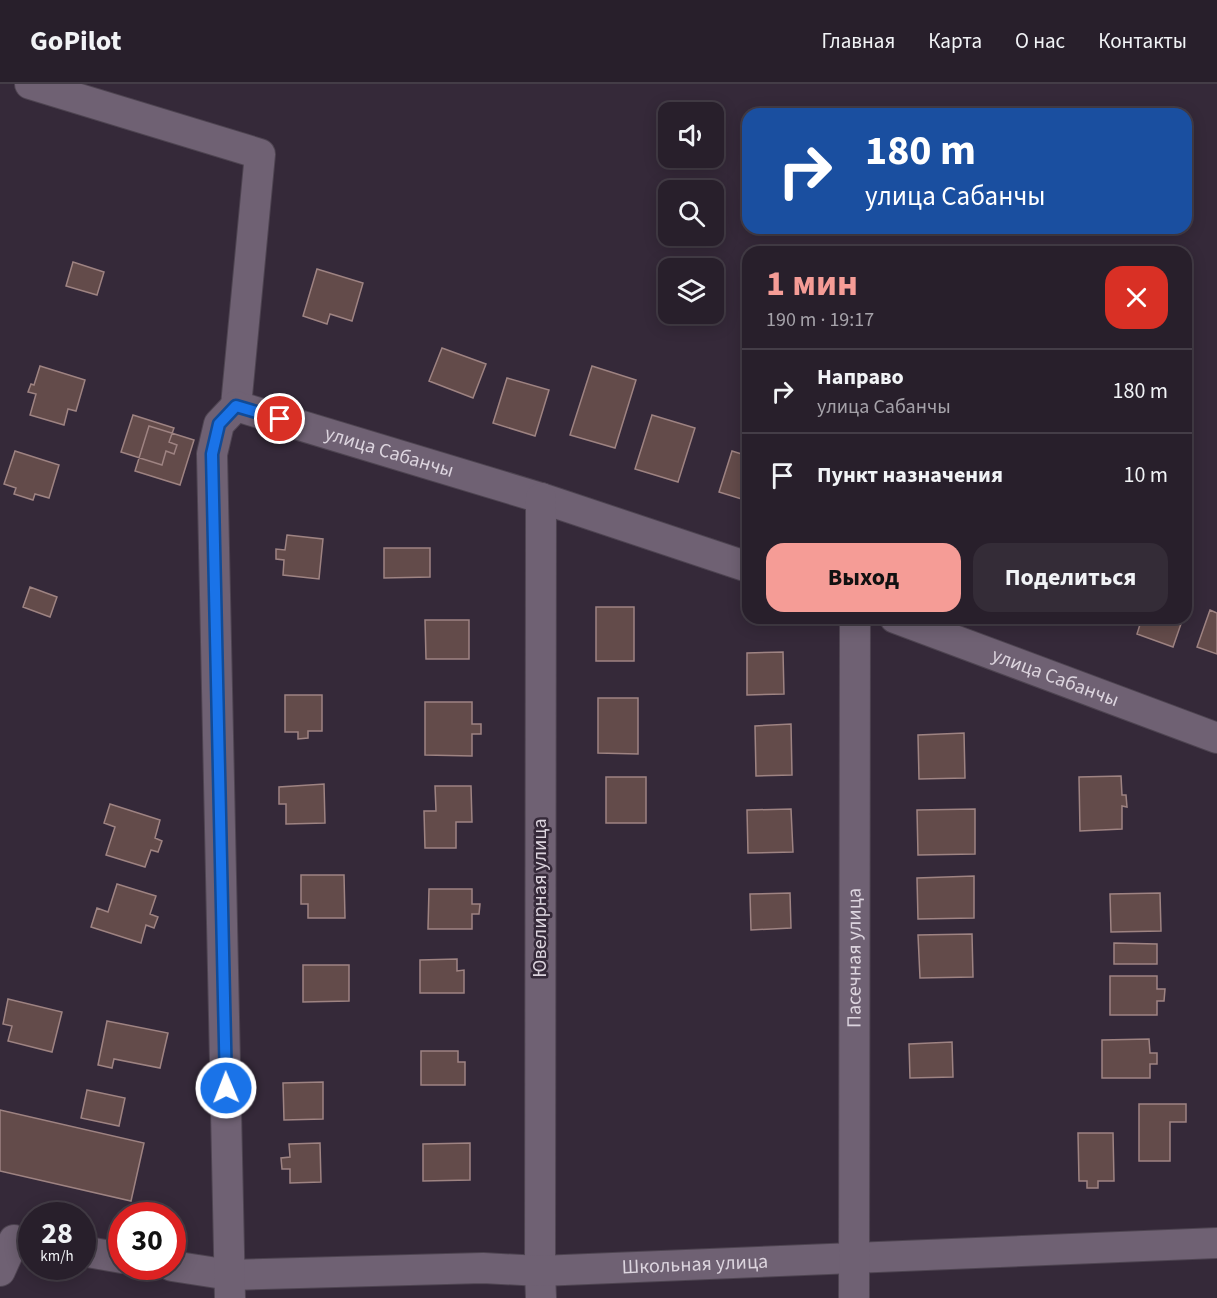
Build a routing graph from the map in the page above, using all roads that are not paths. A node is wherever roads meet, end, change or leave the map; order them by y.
1 (30, 84) edge
2 (236, 406) junction
3 (541, 498) junction
4 (742, 565) edge
5 (855, 624) edge
6 (911, 624) edge
7 (1217, 738) edge
8 (15, 1239) edge
9 (1217, 1243) edge
10 (854, 1258) junction
11 (0, 1271) edge
12 (186, 1271) edge
13 (541, 1284) edge
14 (230, 1287) edge
15 (854, 1298) edge

1 - 2 street
2 - 3 street, улица Сабанчы
2 - 14 street
3 - 4 street, улица Сабанчы
3 - 13 street, Ювелирная улица
5 - 10 street, Пасечная улица
6 - 7 street, улица Сабанчы
8 - 11 street
9 - 10 street, Школьная улица
10 - 13 street, Школьная улица
10 - 15 street, Пасечная улица
12 - 14 street, Школьная улица
13 - 14 street, Школьная улица

